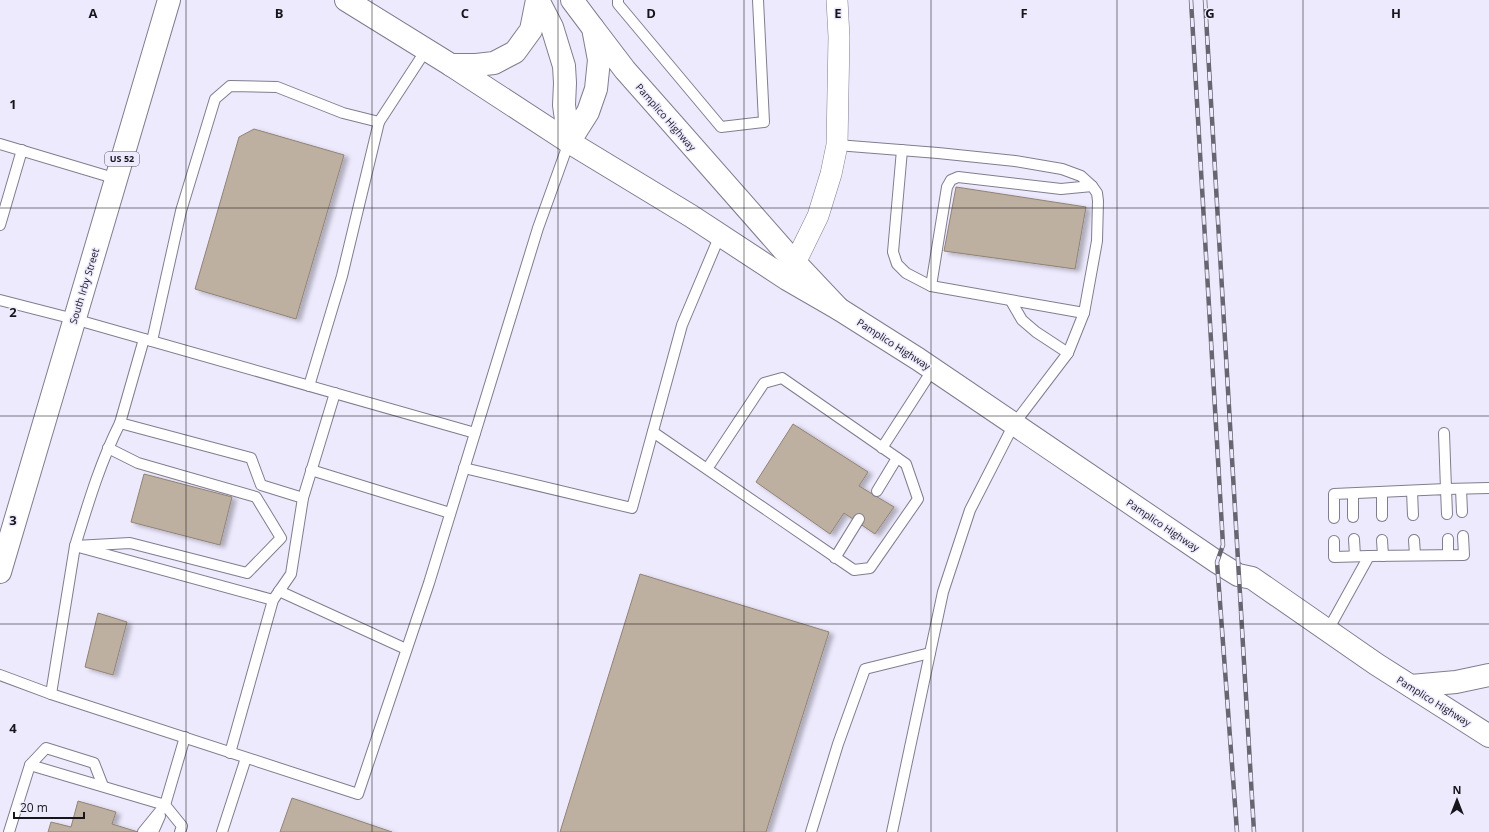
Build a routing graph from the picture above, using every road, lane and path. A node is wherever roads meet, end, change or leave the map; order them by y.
1 (169, 0) edge
2 (346, 0) edge
3 (538, 0) edge
4 (572, 0) edge
5 (618, 0) edge
6 (758, 0) edge
7 (837, 0) edge
8 (593, 28) junction
9 (426, 50) junction
10 (451, 65) junction
11 (379, 122) junction
12 (569, 142) junction
13 (0, 144) edge
14 (838, 145) junction
15 (22, 150) junction
16 (902, 150) junction
17 (117, 179) junction
18 (1092, 186) junction
19 (0, 225) edge
20 (720, 235) junction
21 (795, 263) junction
22 (931, 286) junction
23 (0, 300) edge
24 (1011, 301) junction
25 (839, 309) junction
26 (1084, 314) junction
27 (74, 318) junction
28 (148, 340) junction
29 (1068, 353) junction
30 (933, 369) junction
31 (309, 386) junction
32 (335, 393) junction
33 (120, 423) junction
34 (1014, 424) junction
35 (652, 432) junction
36 (475, 433) junction
37 (1444, 433) dead end
38 (108, 448) junction
39 (882, 448) junction
40 (897, 458) junction
41 (464, 468) junction
42 (707, 469) junction
43 (311, 470) junction
44 (1489, 488) edge
45 (1446, 489) junction
46 (1461, 489) junction
47 (877, 491) dead end
48 (1412, 491) junction
49 (1382, 492) junction
50 (1353, 494) junction
51 (303, 498) junction
52 (1462, 512) dead end
53 (450, 514) junction
54 (1447, 514) dead end
55 (1413, 515) dead end
56 (1382, 516) dead end
57 (1353, 517) dead end
58 (1334, 518) dead end
59 (859, 519) dead end
60 (1463, 536) dead end
61 (1354, 539) dead end
62 (1448, 539) dead end
63 (1382, 540) dead end
64 (1414, 540) dead end
65 (1334, 541) dead end
66 (76, 546) junction
67 (1415, 555) junction
68 (1448, 555) junction
69 (1355, 556) junction
70 (1369, 556) junction
71 (1383, 556) junction
72 (835, 558) junction
73 (0, 572) edge
74 (276, 595) junction
75 (1328, 630) junction
76 (406, 649) junction
77 (930, 653) junction
78 (0, 675) edge
79 (1489, 675) edge
80 (1411, 686) junction
81 (51, 694) junction
82 (1489, 736) edge
83 (185, 737) junction
84 (230, 753) junction
85 (246, 758) junction
86 (30, 765) junction
87 (102, 786) junction
88 (165, 805) junction
89 (9, 832) edge
90 (143, 832) edge
91 (154, 832) edge
92 (161, 832) edge
93 (180, 832) edge
94 (222, 832) edge
95 (811, 832) edge
96 (892, 832) edge

1 - 17 main road, South Irby Street / US 52
2 - 9 main road, Pamplico Highway
3 - 10 main road
3 - 12 main road
4 - 8 main road, Pamplico Highway
5 - 6 lane
7 - 14 street
8 - 12 main road, Pamplico Highway
8 - 21 main road, Pamplico Highway
9 - 10 main road, Pamplico Highway
9 - 11 lane
10 - 12 main road, Pamplico Highway
11 - 28 lane
11 - 31 lane
12 - 20 main road, Pamplico Highway
12 - 36 lane
13 - 15 lane
14 - 16 lane
14 - 21 street
15 - 17 lane
15 - 19 lane
16 - 18 lane
16 - 22 lane
17 - 27 main road, South Irby Street / US 52
18 - 22 lane
18 - 26 lane
20 - 25 main road, Pamplico Highway
20 - 35 lane
21 - 25 main road, Pamplico Highway
22 - 24 lane
23 - 27 lane
24 - 26 lane
24 - 29 lane
25 - 30 main road, Pamplico Highway
26 - 29 lane
27 - 28 lane
27 - 73 main road, South Irby Street / US 52
28 - 31 lane
28 - 33 lane
29 - 34 lane
30 - 34 main road, Pamplico Highway
30 - 39 lane
31 - 32 lane
32 - 36 lane
32 - 43 lane
33 - 38 lane
33 - 51 lane
34 - 75 main road, Pamplico Highway
34 - 77 lane
35 - 41 lane
35 - 42 lane
36 - 41 lane
37 - 45 lane
38 - 66 lane
38 - 66 lane
39 - 40 lane
39 - 42 lane
40 - 47 lane
40 - 72 lane
41 - 53 lane
42 - 72 lane
43 - 51 lane
43 - 53 lane
44 - 46 lane
45 - 46 lane
45 - 48 lane
45 - 54 lane
46 - 52 lane
48 - 49 lane
48 - 55 lane
49 - 50 lane
49 - 56 lane
50 - 57 lane
50 - 58 lane
51 - 74 lane
53 - 76 lane
59 - 72 lane
60 - 68 lane
61 - 69 lane
62 - 68 lane
63 - 71 lane
64 - 67 lane
65 - 69 lane
66 - 74 lane
66 - 81 lane
67 - 68 lane
67 - 71 lane
69 - 70 lane
70 - 71 lane
70 - 75 lane
74 - 76 lane
74 - 84 lane
75 - 80 main road, Pamplico Highway
76 - 85 lane
77 - 95 lane
77 - 96 lane
78 - 81 lane
79 - 80 main road
80 - 82 main road, Pamplico Highway
81 - 83 lane
83 - 84 lane
83 - 88 lane
84 - 85 lane
85 - 94 lane
86 - 87 lane
86 - 87 lane
86 - 89 lane
87 - 88 lane
88 - 90 lane
88 - 91 lane
88 - 92 lane
88 - 93 lane

